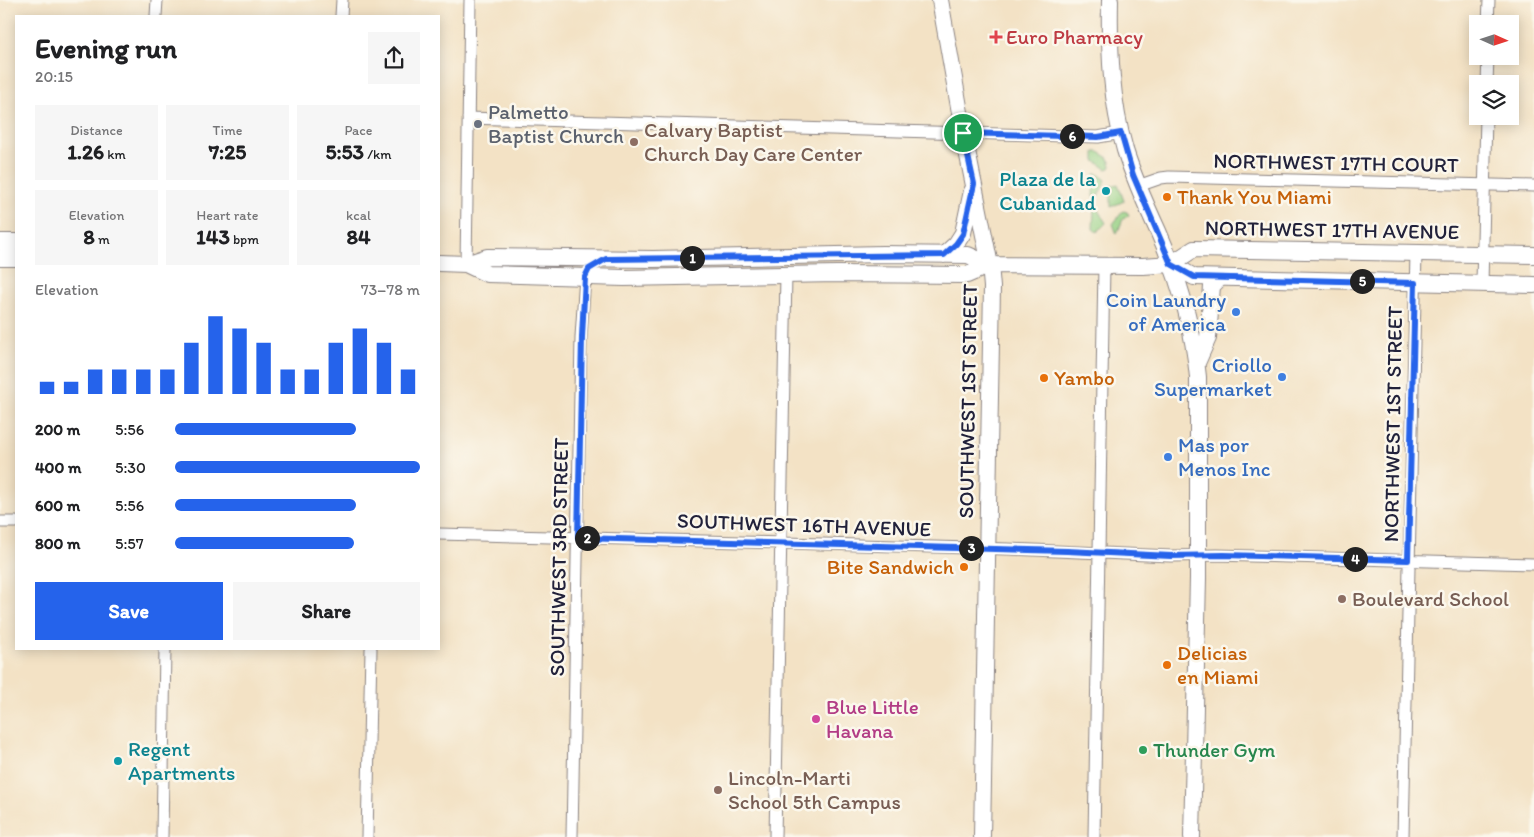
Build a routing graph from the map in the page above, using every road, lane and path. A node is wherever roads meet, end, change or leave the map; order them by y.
1 (157, 0) edge
2 (342, 0) edge
3 (470, 0) edge
4 (940, 0) edge
5 (1110, 0) edge
6 (1489, 0) edge
7 (156, 15) edge
8 (341, 15) edge
9 (1488, 15) edge
10 (468, 118) junction
11 (1486, 125) edge
12 (963, 133) junction
13 (1121, 133) junction
14 (974, 184) junction
15 (1485, 184) junction
16 (1138, 186) junction
17 (1534, 186) edge
18 (0, 242) edge
19 (15, 242) edge
20 (1416, 252) junction
21 (1482, 254) junction
22 (944, 255) junction
23 (1534, 255) edge
24 (774, 257) junction
25 (0, 258) edge
26 (15, 258) edge
27 (606, 259) junction
28 (440, 263) edge
29 (466, 264) junction
30 (1171, 264) junction
31 (990, 265) junction
32 (1104, 266) junction
33 (786, 275) junction
34 (585, 277) junction
35 (1220, 278) junction
36 (1415, 283) junction
37 (1482, 284) junction
38 (1534, 285) edge
39 (1197, 363) junction
40 (0, 522) edge
41 (15, 522) edge
42 (440, 534) edge
43 (578, 538) junction
44 (782, 543) junction
45 (988, 548) junction
46 (1098, 552) junction
47 (1198, 555) junction
48 (1408, 560) junction
49 (1534, 564) edge
50 (165, 650) edge
51 (371, 650) edge
52 (162, 837) edge
53 (367, 837) edge
54 (572, 837) edge
55 (775, 837) edge
56 (982, 837) edge
57 (1094, 837) edge
58 (1192, 837) edge
59 (1403, 837) edge

1 - 7 street
2 - 8 street
3 - 10 street
4 - 12 main road, SOUTHWEST 1ST STREET
5 - 13 main road
6 - 9 street
10 - 12 street
10 - 29 street
11 - 15 street
12 - 13 street
12 - 14 main road, SOUTHWEST 1ST STREET
13 - 16 main road
14 - 22 main road
14 - 31 main road, SOUTHWEST 1ST STREET
15 - 16 street, NORTHWEST 17TH COURT
15 - 17 street, NORTHWEST 17TH COURT
15 - 21 street
16 - 30 main road
18 - 19 main road
20 - 21 main road, NORTHWEST 17TH AVENUE
20 - 30 main road, NORTHWEST 17TH AVENUE
20 - 36 street, NORTHWEST 1ST STREET
21 - 23 main road, NORTHWEST 17TH AVENUE
21 - 37 street
22 - 24 main road
22 - 31 main road
24 - 27 main road
24 - 33 main road
25 - 26 main road
27 - 29 main road
27 - 34 main road
28 - 29 main road
29 - 34 main road
30 - 32 main road
30 - 35 main road
30 - 39 main road
31 - 32 main road
31 - 33 main road
31 - 45 main road, SOUTHWEST 1ST STREET
32 - 46 street
33 - 34 main road
33 - 44 street
34 - 43 street, SOUTHWEST 3RD STREET
35 - 36 main road
35 - 39 main road
36 - 37 main road
36 - 48 street, NORTHWEST 1ST STREET
37 - 38 main road
39 - 47 main road
40 - 41 street
42 - 43 street, SOUTHWEST 16TH AVENUE
43 - 44 street, SOUTHWEST 16TH AVENUE
43 - 54 street, SOUTHWEST 3RD STREET
44 - 45 street, SOUTHWEST 16TH AVENUE
44 - 55 street
45 - 46 street, SOUTHWEST 16TH AVENUE
45 - 56 main road, SOUTHWEST 1ST STREET
46 - 47 street, SOUTHWEST 16TH AVENUE
46 - 57 street
47 - 48 street, SOUTHWEST 16TH AVENUE
47 - 58 main road
48 - 49 street, SOUTHWEST 16TH AVENUE
48 - 59 street, NORTHWEST 1ST STREET
50 - 52 street
51 - 53 street

